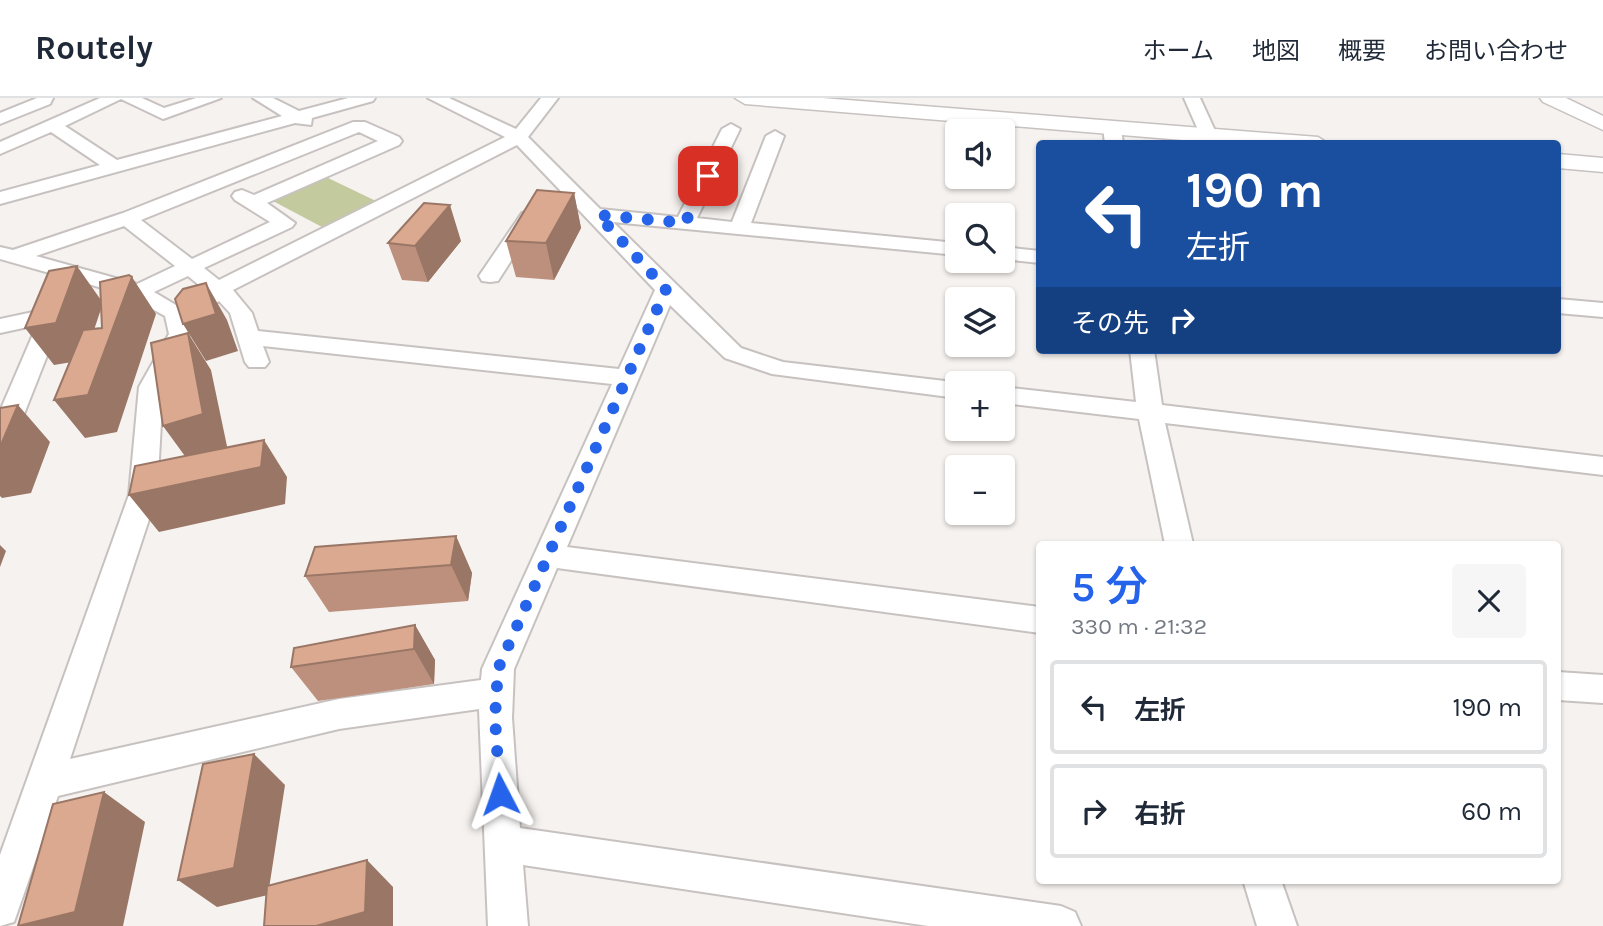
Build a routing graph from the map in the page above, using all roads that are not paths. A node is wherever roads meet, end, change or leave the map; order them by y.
1 (45, 98) edge
2 (114, 98) edge
3 (129, 98) edge
4 (213, 98) edge
5 (261, 98) edge
6 (367, 98) edge
7 (436, 98) edge
8 (550, 98) edge
9 (745, 98) edge
10 (1192, 98) edge
11 (1549, 98) edge
12 (864, 103) edge
13 (297, 117) junction
14 (0, 119) edge
15 (1603, 124) edge
16 (52, 125) junction
17 (731, 129) dead end
18 (1113, 135) edge
19 (1208, 135) junction
20 (333, 136) junction
21 (775, 136) dead end
22 (519, 137) junction
23 (1269, 140) edge
24 (0, 149) edge
25 (1561, 162) edge
26 (1603, 165) edge
27 (115, 167) junction
28 (218, 182) junction
29 (571, 190) junction
30 (0, 198) edge
31 (252, 203) junction
32 (598, 215) junction
33 (126, 218) junction
34 (685, 223) junction
35 (738, 228) junction
36 (945, 248) edge
37 (1015, 254) edge
38 (7, 255) edge
39 (1036, 257) edge
40 (190, 267) junction
41 (490, 275) dead end
42 (218, 289) junction
43 (666, 289) junction
44 (139, 291) junction
45 (1561, 306) edge
46 (1603, 310) edge
47 (0, 326) edge
48 (250, 337) junction
49 (173, 347) junction
50 (1143, 354) edge
51 (257, 362) dead end
52 (627, 378) junction
53 (945, 389) edge
54 (1015, 397) edge
55 (1150, 413) junction
56 (0, 442) edge
57 (1603, 466) edge
58 (1177, 541) edge
59 (550, 556) junction
60 (1036, 619) edge
61 (1561, 686) edge
62 (1603, 689) edge
63 (496, 692) junction
64 (45, 782) junction
65 (504, 844) junction
66 (1263, 884) edge
67 (0, 908) edge
68 (508, 926) edge
69 (1061, 926) edge
70 (1278, 926) edge

1 - 14 street
2 - 16 street
3 - 4 street
5 - 13 street
6 - 13 street
7 - 22 street
8 - 22 street
9 - 12 street
10 - 19 street
11 - 15 street
12 - 18 street
13 - 20 street
13 - 27 street
16 - 24 street
16 - 27 street
17 - 34 street
18 - 19 street
19 - 23 street
20 - 28 street
20 - 31 street
21 - 35 street
22 - 29 street
22 - 42 street
25 - 26 street
27 - 30 street
28 - 31 street
28 - 33 street
29 - 32 street
29 - 41 street
31 - 40 street
32 - 34 street
32 - 43 street
33 - 38 street
33 - 40 street
34 - 35 street
35 - 36 street
37 - 39 street
38 - 44 street
40 - 42 street
40 - 44 street
42 - 48 street
42 - 49 street
43 - 52 street
43 - 53 street
44 - 49 street
45 - 46 street
47 - 56 street
48 - 51 street
48 - 52 street
49 - 64 street
50 - 55 street
52 - 59 street
54 - 55 street
55 - 57 street
55 - 58 street
59 - 60 street
59 - 63 street
61 - 62 street
63 - 64 street
63 - 65 street
64 - 67 street
65 - 68 street
65 - 69 street
66 - 70 street

